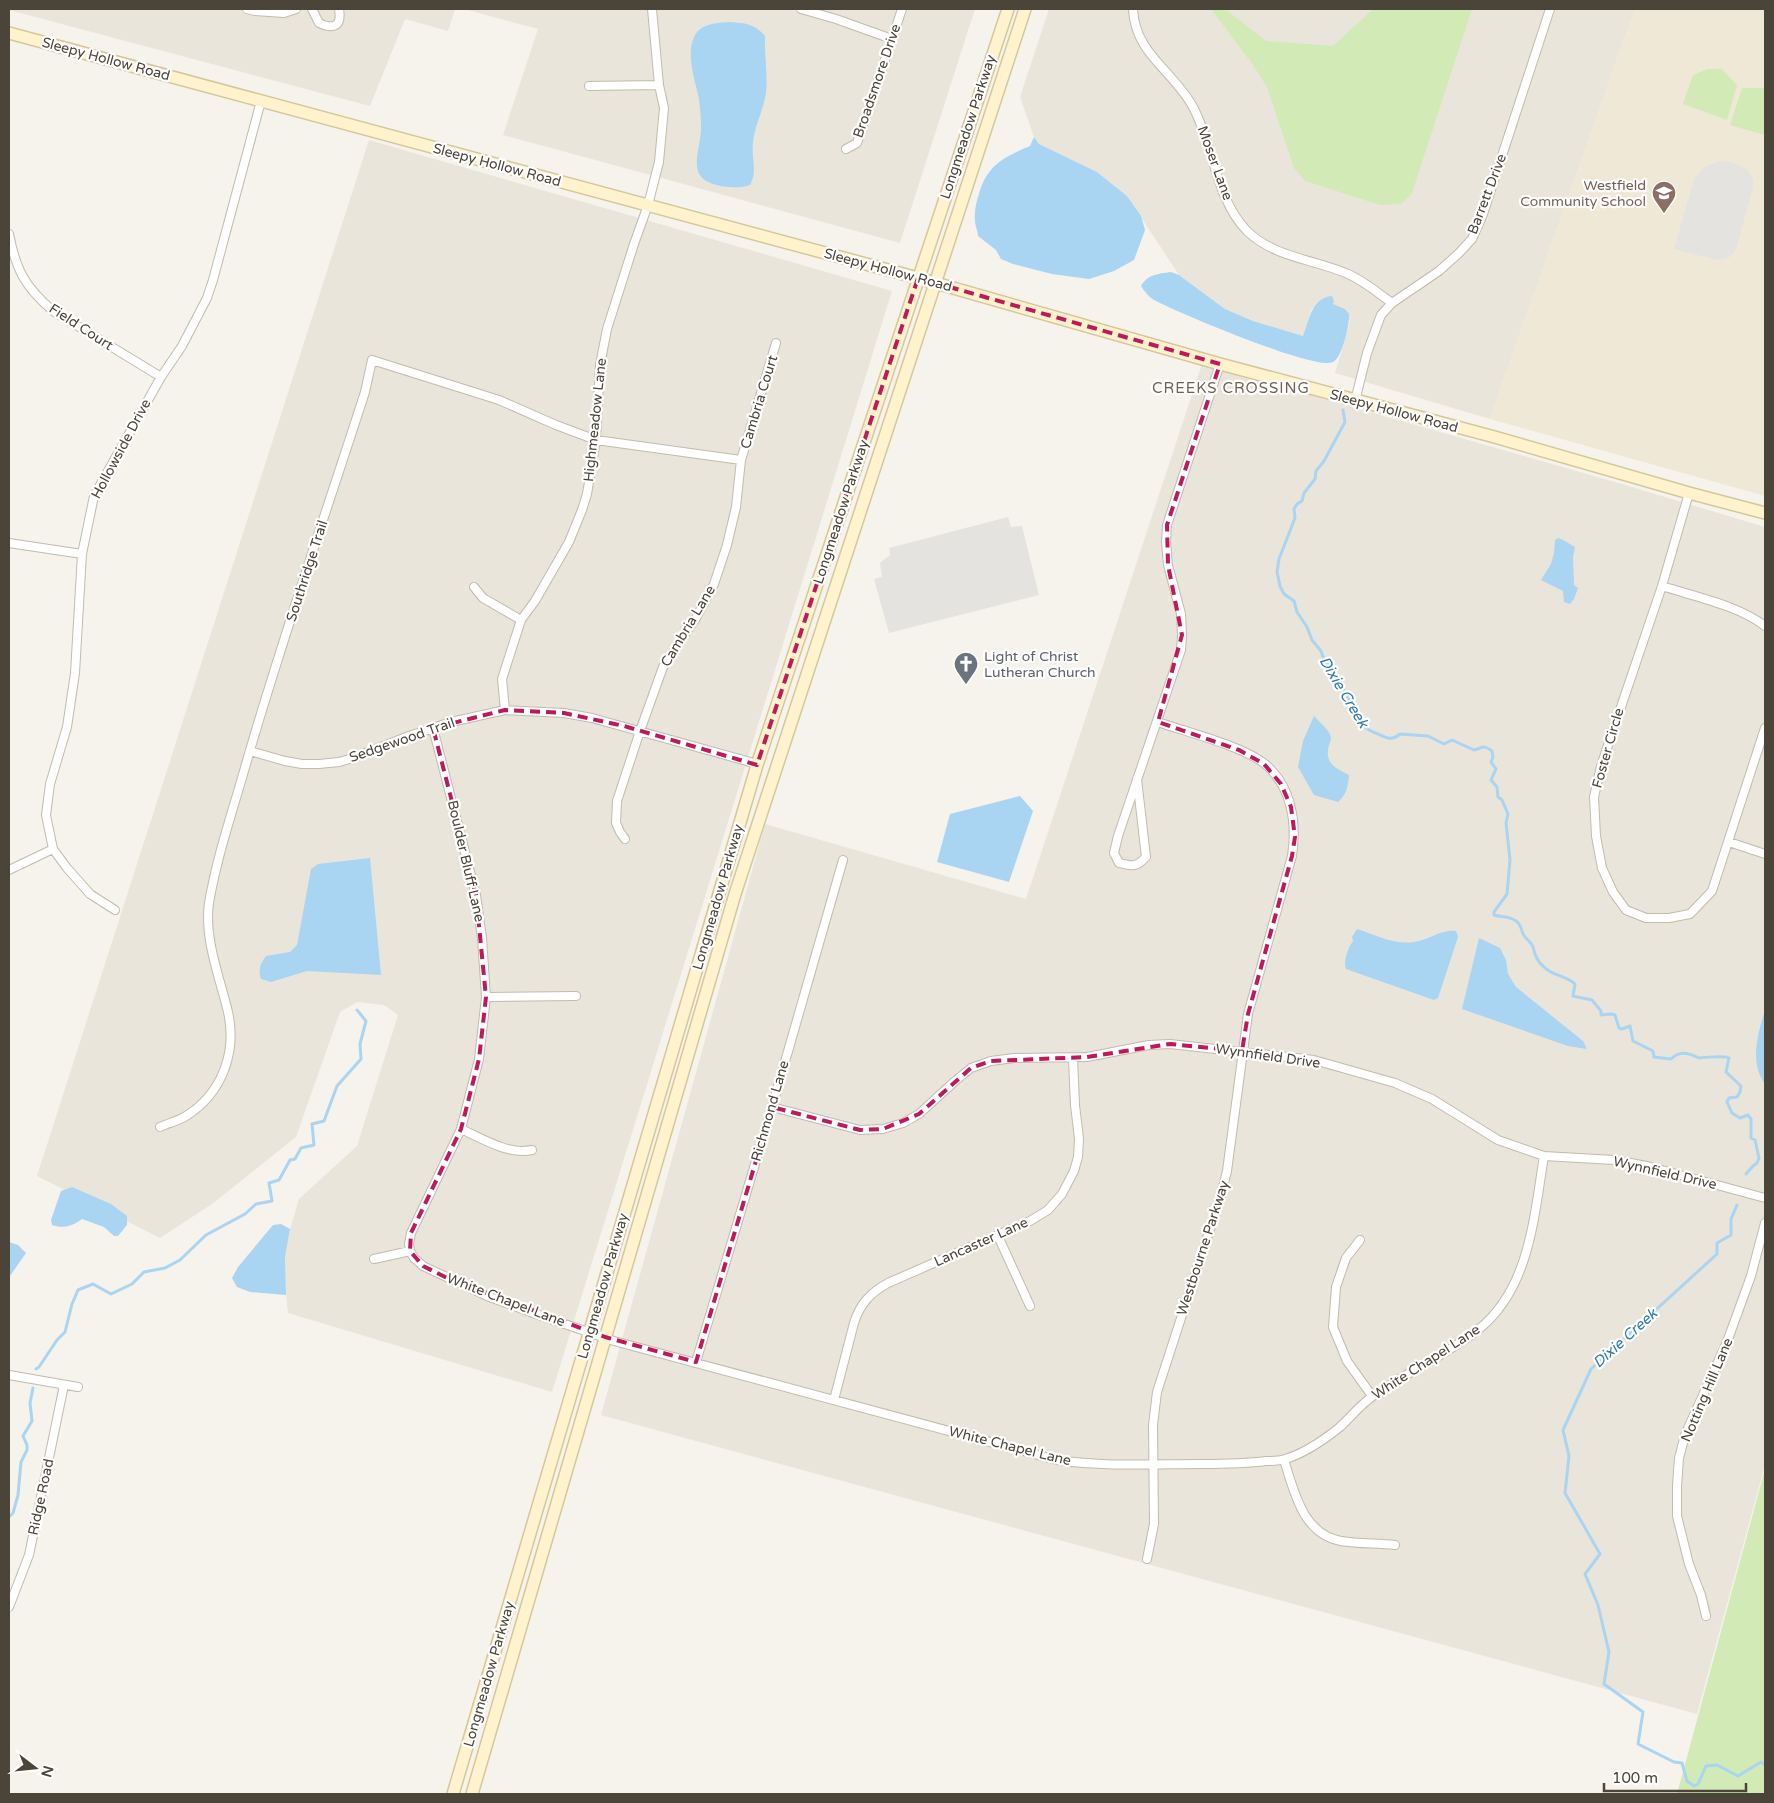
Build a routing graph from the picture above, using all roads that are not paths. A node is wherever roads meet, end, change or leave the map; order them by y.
1 (247, 9) edge
2 (296, 9) edge
3 (312, 9) edge
4 (339, 9) edge
5 (655, 9) edge
6 (801, 9) edge
7 (902, 9) edge
8 (1008, 9) edge
9 (1025, 9) edge
10 (1133, 9) edge
11 (1550, 9) edge
12 (9, 33) edge
13 (892, 39) junction
14 (659, 85) junction
15 (589, 86) dead end
16 (261, 101) junction
17 (846, 149) dead end
18 (648, 206) junction
19 (9, 234) edge
20 (918, 278) junction
21 (935, 282) junction
22 (1392, 303) junction
23 (776, 343) dead end
24 (1220, 364) junction
25 (161, 377) junction
26 (1355, 401) junction
27 (596, 440) junction
28 (741, 460) junction
29 (1689, 493) junction
30 (1765, 513) edge
31 (9, 543) edge
32 (82, 554) junction
33 (1662, 586) junction
34 (474, 587) dead end
35 (521, 620) junction
36 (1765, 626) edge
37 (505, 710) junction
38 (1158, 722) junction
39 (434, 728) junction
40 (1765, 728) edge
41 (640, 731) junction
42 (250, 751) junction
43 (757, 765) junction
44 (1137, 779) junction
45 (625, 839) dead end
46 (1729, 842) junction
47 (53, 849) junction
48 (1765, 854) edge
49 (842, 860) dead end
50 (9, 870) edge
51 (115, 910) dead end
52 (576, 996) dead end
53 (486, 997) junction
54 (1242, 1051) junction
55 (1073, 1058) junction
56 (772, 1107) junction
57 (160, 1127) dead end
58 (461, 1130) junction
59 (532, 1150) dead end
60 (1544, 1156) junction
61 (1765, 1198) edge
62 (1765, 1223) edge
63 (998, 1236) junction
64 (1360, 1240) dead end
65 (410, 1251) junction
66 (374, 1259) dead end
67 (1030, 1306) dead end
68 (590, 1332) junction
69 (605, 1337) junction
70 (696, 1362) junction
71 (9, 1375) edge
72 (64, 1385) junction
73 (78, 1387) dead end
74 (1372, 1396) junction
75 (834, 1400) junction
76 (1284, 1460) junction
77 (1153, 1464) junction
78 (1395, 1545) dead end
79 (1147, 1559) dead end
80 (9, 1607) edge
81 (1706, 1616) dead end
82 (453, 1794) edge
83 (472, 1794) edge

1 - 2 street
3 - 4 street
5 - 14 street, Highmeadow Lane
6 - 13 street
7 - 13 street, Broadsmore Drive
8 - 20 street, Longmeadow Parkway
9 - 21 street, Longmeadow Parkway
10 - 22 street, Moser Lane
11 - 22 street, Barrett Drive
12 - 16 street, Sleepy Hollow Road
13 - 17 street, Broadsmore Drive
14 - 15 street
14 - 18 street, Highmeadow Lane
16 - 18 street, Sleepy Hollow Road
16 - 25 street, Hollowside Drive
18 - 20 street, Sleepy Hollow Road
18 - 27 street, Highmeadow Lane
19 - 25 street, Field Court
20 - 21 street, Sleepy Hollow Road
20 - 43 street, Longmeadow Parkway
21 - 24 street, Sleepy Hollow Road
21 - 69 street, Longmeadow Parkway
22 - 26 street, Barrett Drive
23 - 28 street, Cambria Court
24 - 26 street, Sleepy Hollow Road
24 - 38 street
25 - 32 street, Hollowside Drive
26 - 29 street, Sleepy Hollow Road
27 - 28 street, Southridge Trail
27 - 35 street, Highmeadow Lane
27 - 42 street, Southridge Trail
28 - 41 street, Cambria Lane
29 - 30 street, Sleepy Hollow Road
29 - 33 street, Foster Circle
31 - 32 street
32 - 47 street, Hollowside Drive
33 - 36 street
33 - 46 street, Foster Circle
34 - 35 street
35 - 37 street, Highmeadow Lane
37 - 39 street, Sedgewood Trail
37 - 41 street, Sedgewood Trail
38 - 44 street
38 - 54 street, Westbourne Parkway
39 - 42 street, Sedgewood Trail
39 - 53 street, Boulder Bluff Lane
40 - 46 street, Foster Circle
41 - 43 street, Sedgewood Trail
41 - 45 street, Cambria Lane
42 - 57 street, Southridge Trail
43 - 68 street, Longmeadow Parkway
44 - 44 street
46 - 48 street
47 - 50 street
47 - 51 street
49 - 56 street, Richmond Lane
52 - 53 street
53 - 58 street, Boulder Bluff Lane
54 - 55 street, Wynnfield Drive
54 - 60 street, Wynnfield Drive
54 - 77 street, Westbourne Parkway
55 - 56 street, Wynnfield Drive
55 - 63 street, Lancaster Lane
56 - 70 street, Richmond Lane
58 - 59 street
58 - 65 street, Boulder Bluff Lane
60 - 61 street, Wynnfield Drive
60 - 74 street, White Chapel Lane
62 - 81 street, Notting Hill Lane
63 - 67 street
63 - 75 street, Lancaster Lane
64 - 74 street
65 - 66 street
65 - 68 street, White Chapel Lane
68 - 69 street, White Chapel Lane
68 - 82 street, Longmeadow Parkway
69 - 70 street, White Chapel Lane
69 - 83 street, Longmeadow Parkway
70 - 75 street, White Chapel Lane
71 - 72 street
72 - 73 street
72 - 80 street, Ridge Road
74 - 76 street, White Chapel Lane
75 - 77 street, White Chapel Lane
76 - 77 street, White Chapel Lane
76 - 78 street
77 - 79 street, Westbourne Parkway

